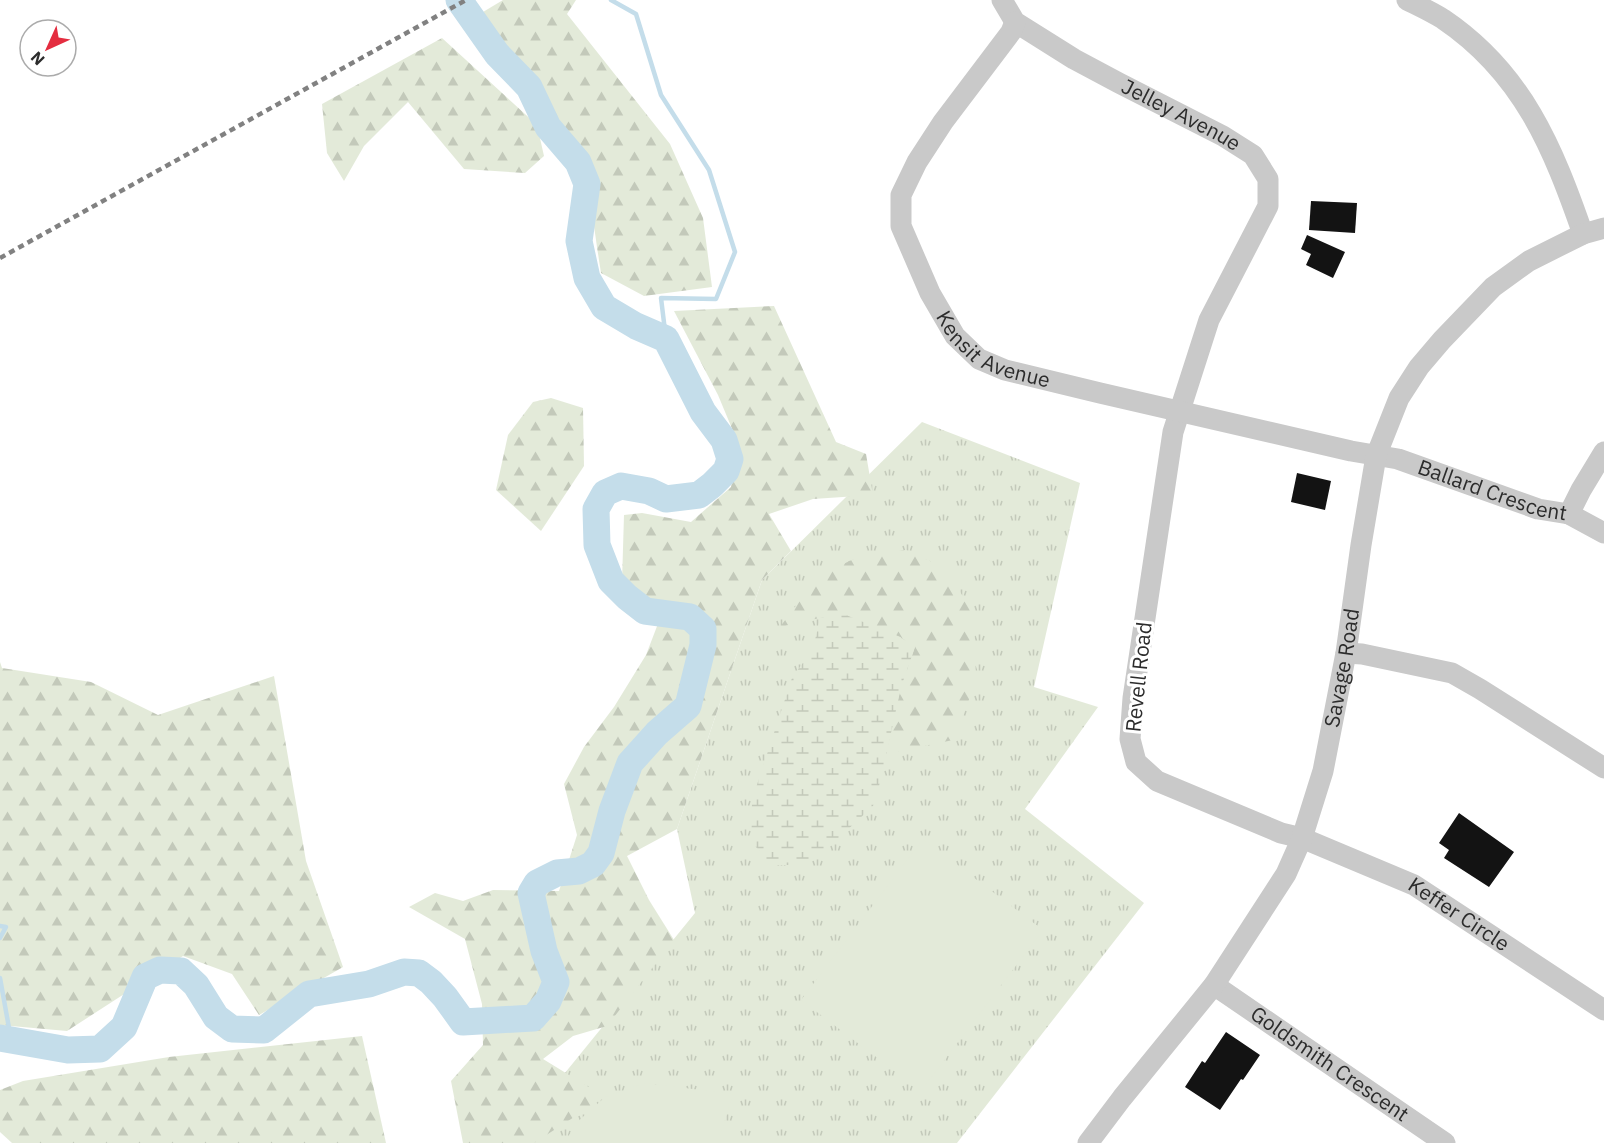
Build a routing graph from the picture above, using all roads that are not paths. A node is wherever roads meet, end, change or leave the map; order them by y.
1 (1002, 0) edge
2 (1407, 0) edge
3 (1015, 22) junction
4 (1604, 228) edge
5 (1583, 234) junction
6 (1180, 411) junction
7 (1604, 452) edge
8 (1376, 456) junction
9 (1569, 514) junction
10 (1604, 533) edge
11 (1346, 653) junction
12 (1604, 768) edge
13 (1302, 838) junction
14 (1214, 985) junction
15 (1604, 1010) edge
16 (1090, 1142) edge
17 (1445, 1143) edge

1 - 3 street, Jelley Avenue
2 - 5 street
3 - 6 street, Jelley Avenue
3 - 6 street, Kensit Avenue
4 - 5 street, Savage Road
5 - 8 street, Savage Road
6 - 8 street, Kensit Avenue
6 - 13 street, Revell Road
7 - 9 street
8 - 9 street, Ballard Crescent
8 - 11 street, Savage Road
9 - 10 street, Ballard Crescent
11 - 12 street
11 - 13 street, Savage Road
13 - 14 street, Savage Road
13 - 15 street, Keffer Circle
14 - 16 street, Savage Road
14 - 17 street, Goldsmith Crescent

